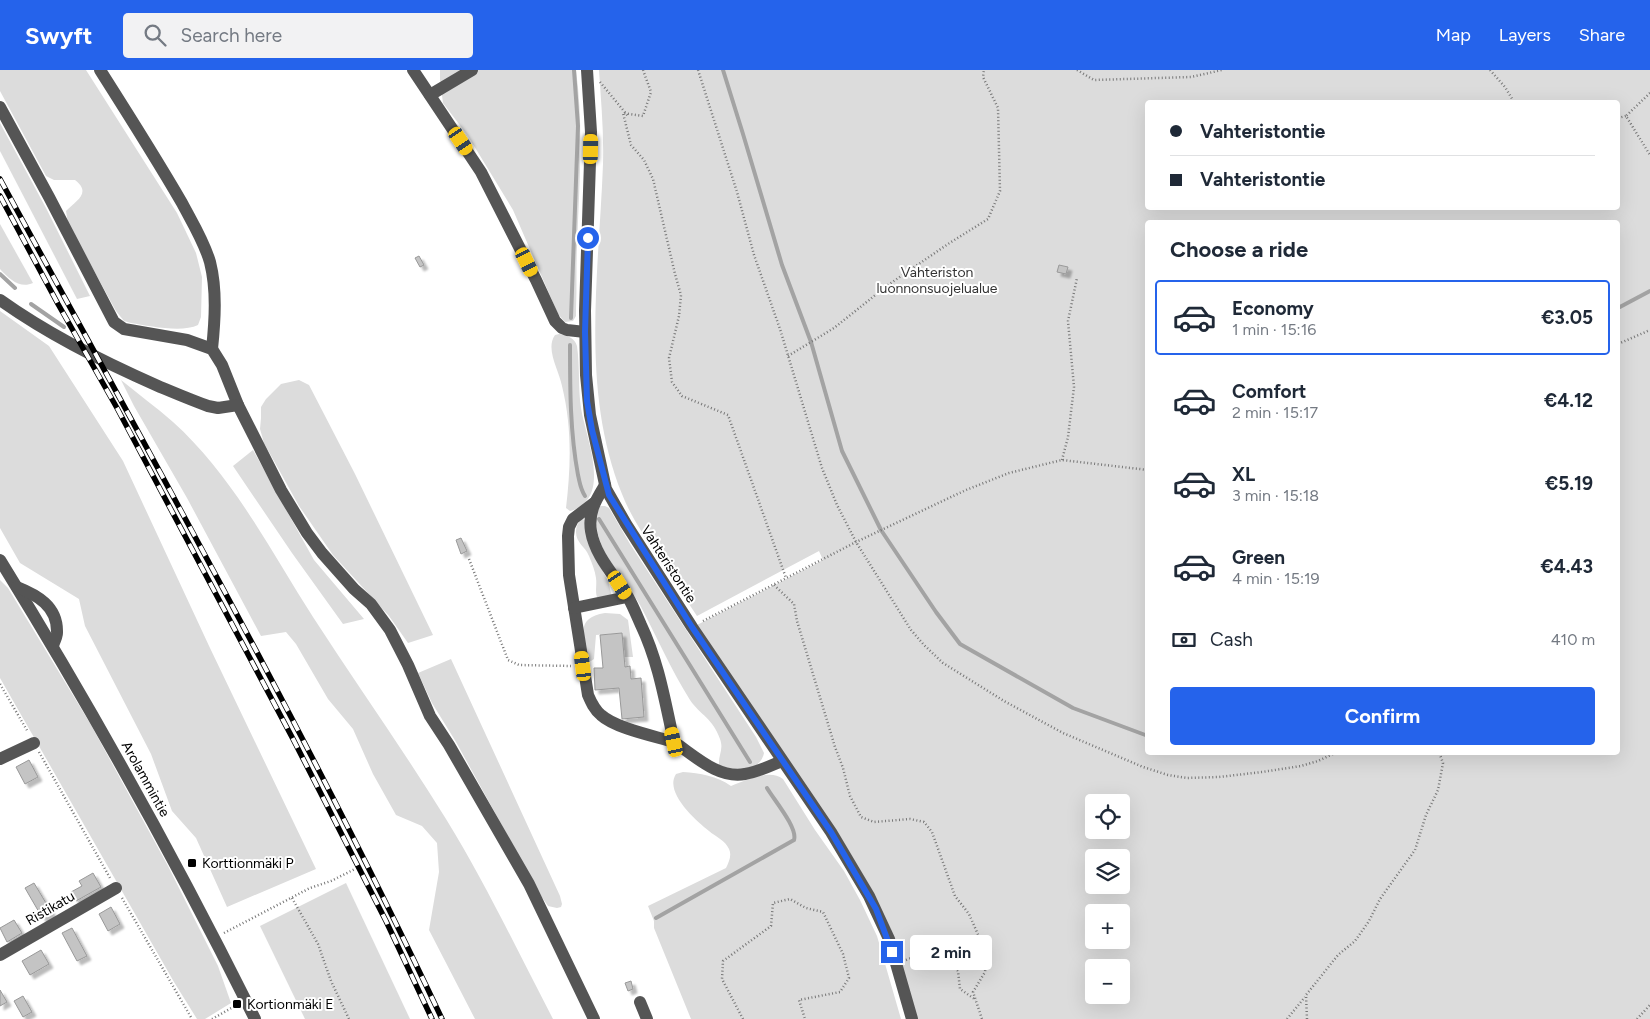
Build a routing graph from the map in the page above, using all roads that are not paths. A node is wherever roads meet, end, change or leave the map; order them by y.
1 (100, 70) edge
2 (412, 70) edge
3 (472, 70) edge
4 (592, 74) edge
5 (430, 95) junction
6 (0, 107) edge
7 (0, 300) edge
8 (585, 332) junction
9 (212, 349) junction
10 (238, 405) junction
11 (605, 484) junction
12 (594, 503) junction
13 (0, 560) edge
14 (627, 597) junction
15 (574, 608) junction
16 (674, 742) junction
17 (34, 743) road end
18 (0, 759) edge
19 (782, 761) junction
20 (116, 888) road end
21 (0, 955) edge
22 (640, 1002) dead end
23 (255, 1019) edge
24 (594, 1019) edge
25 (647, 1019) edge
26 (912, 1019) edge

1 - 9 street
2 - 5 street
3 - 5 street
4 - 8 street, Vahteristontie
5 - 8 street
6 - 9 street
7 - 10 street
8 - 11 street, Vahteristontie
9 - 10 street
10 - 24 street
11 - 12 street
11 - 19 street, Vahteristontie
12 - 14 street
12 - 15 street
13 - 23 street, Arolammintie
14 - 15 street
14 - 16 street
15 - 16 street
16 - 19 street
17 - 18 street
19 - 26 street, Vahteristontie
20 - 21 street, Ristikatu
22 - 25 street

